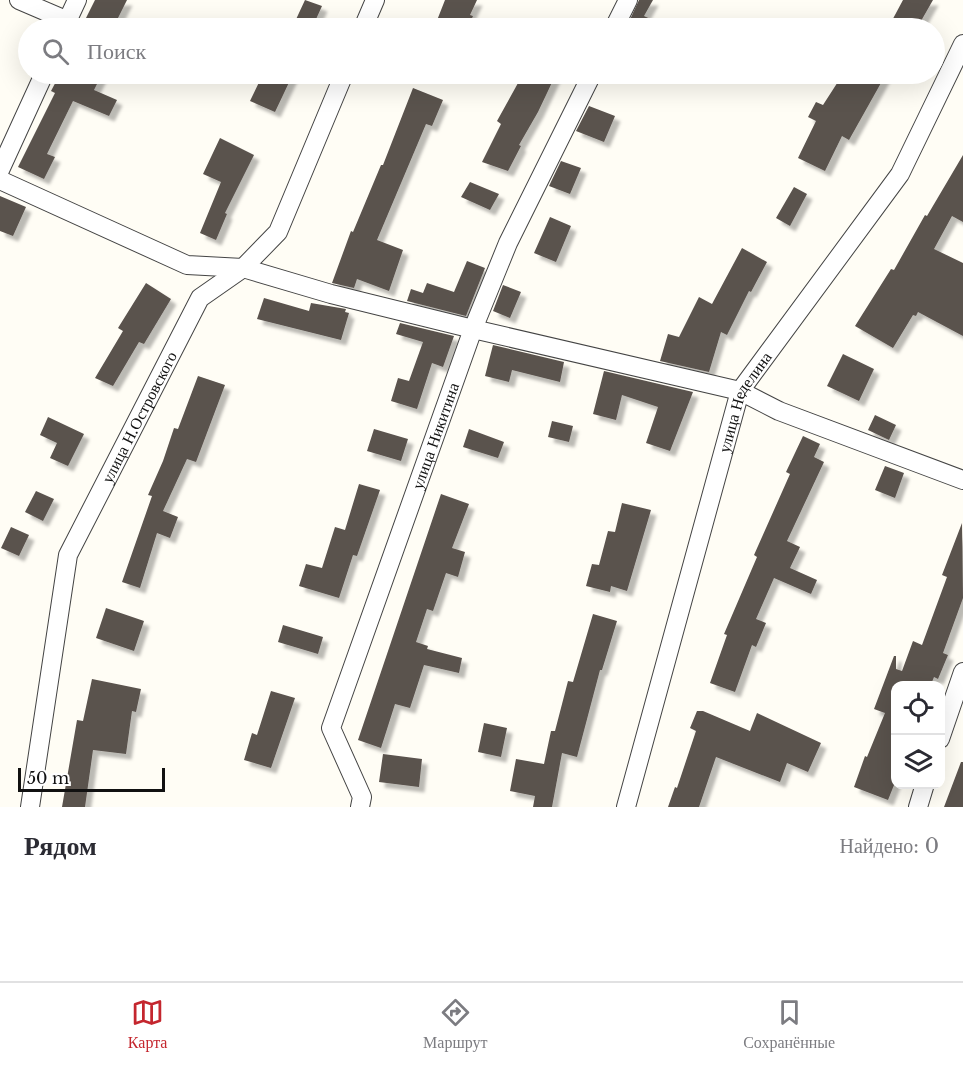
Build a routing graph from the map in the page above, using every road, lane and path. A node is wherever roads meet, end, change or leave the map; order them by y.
1 (19, 0) edge
2 (76, 0) edge
3 (375, 0) edge
4 (628, 0) edge
5 (53, 18) edge
6 (69, 18) edge
7 (367, 18) edge
8 (619, 18) edge
9 (963, 44) edge
10 (945, 81) edge
11 (39, 84) edge
12 (340, 84) edge
13 (587, 84) edge
14 (944, 84) edge
15 (0, 170) edge
16 (0, 180) edge
17 (243, 268) junction
18 (473, 329) junction
19 (740, 391) junction
20 (963, 480) edge
21 (963, 672) edge
22 (941, 735) edge
23 (923, 789) edge
24 (30, 807) edge
25 (360, 807) edge
26 (626, 807) edge
27 (918, 807) edge

1 - 5 street
2 - 6 street
3 - 7 street
4 - 8 street
9 - 10 street, улица Неделина
11 - 15 street
12 - 17 street, улица Н.Островского
13 - 18 street, улица Никитина
14 - 19 street, улица Неделина
16 - 17 street
17 - 18 street
17 - 24 street, улица Н.Островского
18 - 19 street
18 - 25 street, улица Никитина
19 - 20 street
19 - 26 street, улица Неделина
21 - 22 street
23 - 27 street

